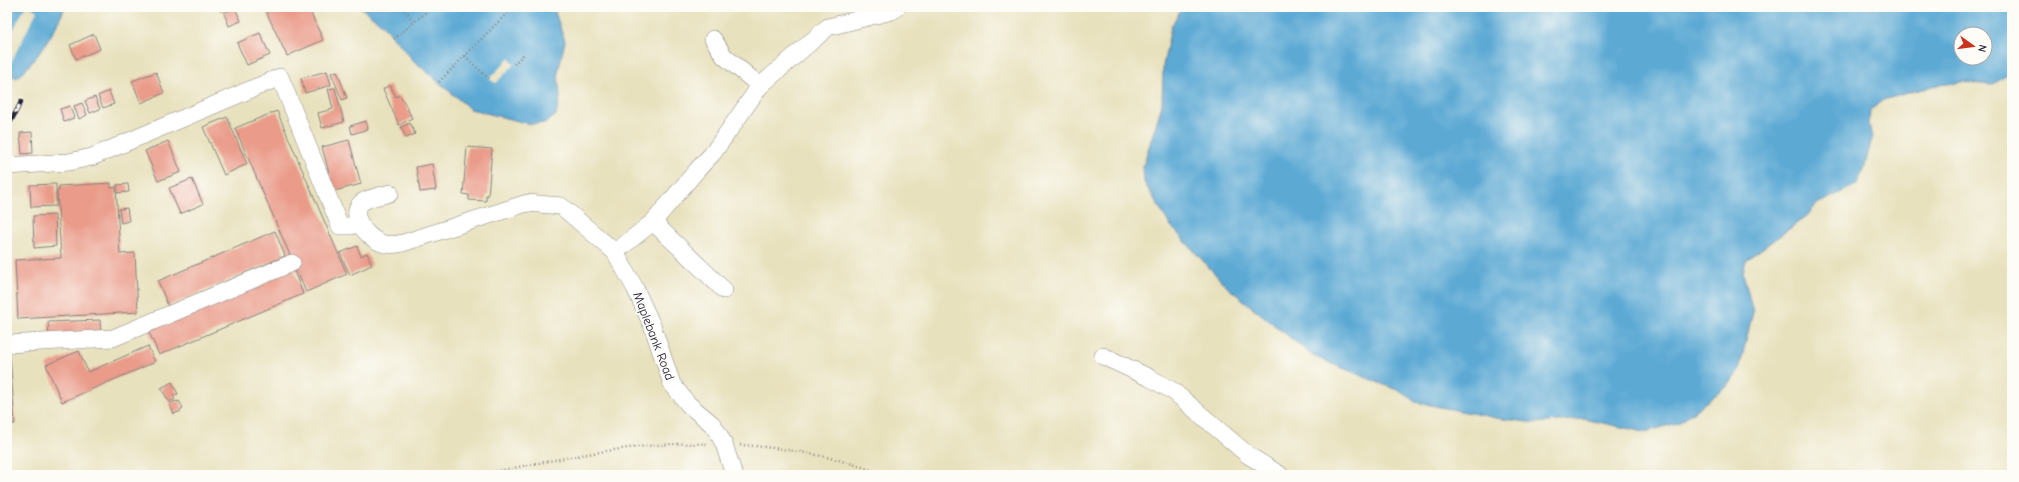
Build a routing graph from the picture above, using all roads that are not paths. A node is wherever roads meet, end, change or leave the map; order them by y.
1 (897, 7) edge
2 (713, 40) dead end
3 (760, 86) junction
4 (7, 166) edge
5 (390, 193) dead end
6 (653, 222) junction
7 (360, 223) junction
8 (616, 252) junction
9 (292, 263) dead end
10 (724, 290) dead end
11 (7, 344) edge
12 (1103, 356) dead end
13 (734, 475) edge
14 (1280, 475) edge

1 - 3 street
2 - 3 street
3 - 6 street
4 - 7 street
5 - 7 street
6 - 8 street
6 - 10 street
7 - 8 street, Maplebank Road
8 - 13 street, Maplebank Road
9 - 11 street
12 - 14 street

